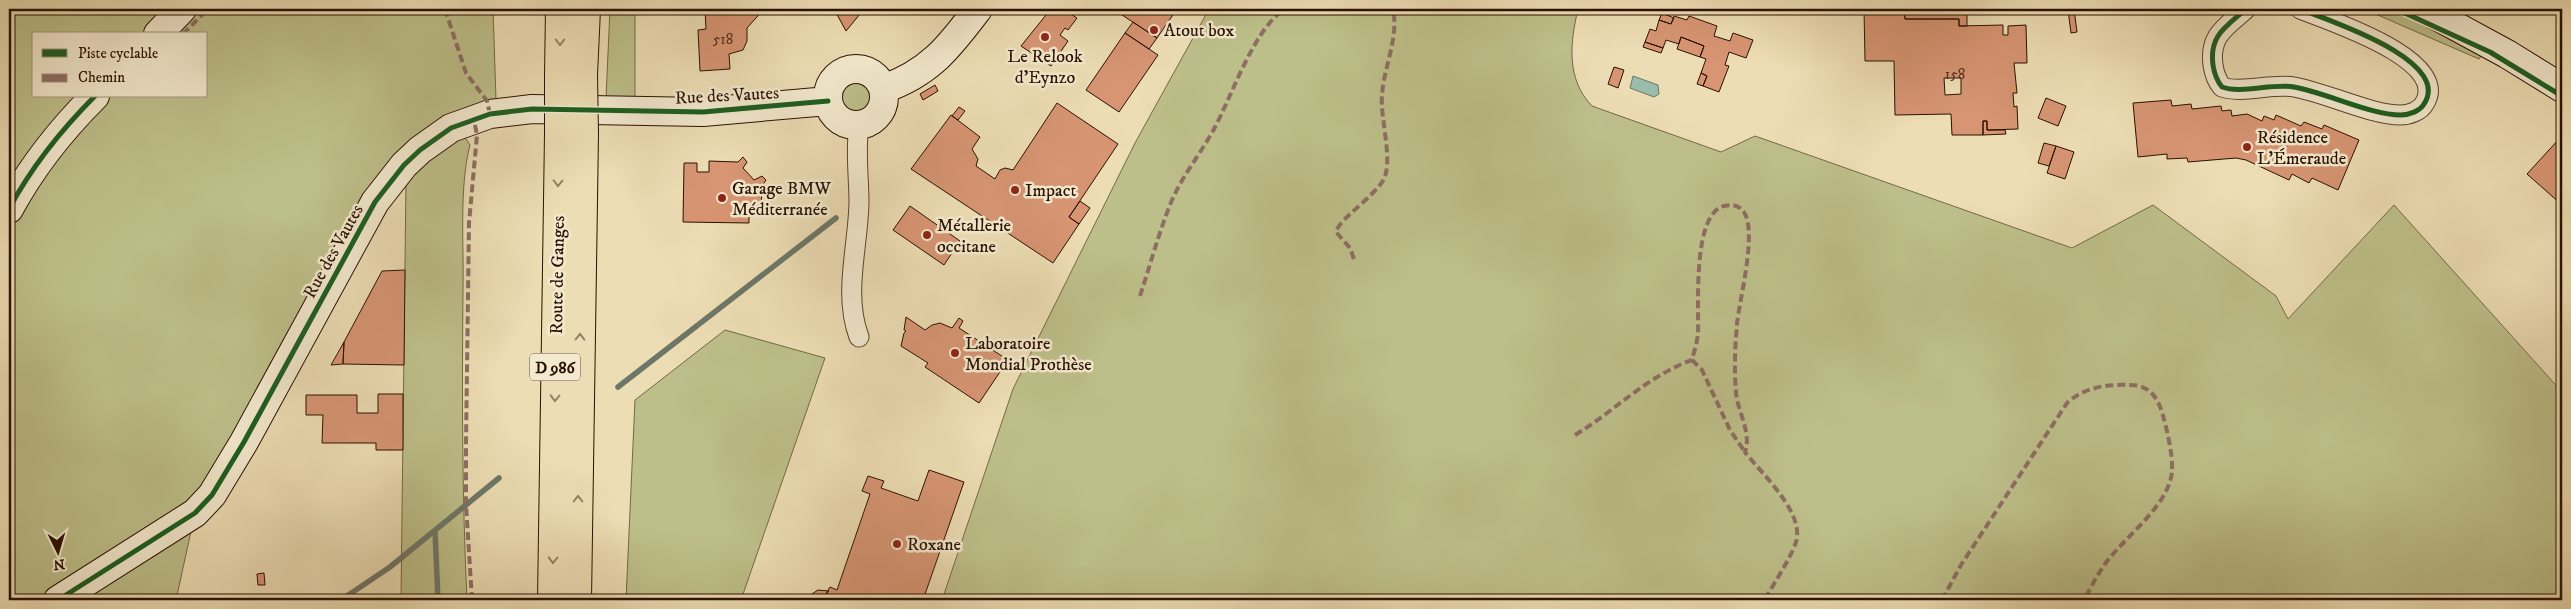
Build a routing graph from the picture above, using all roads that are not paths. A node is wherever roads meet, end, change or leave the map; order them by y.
1 (182, 9) edge
2 (560, 9) edge
3 (586, 9) edge
4 (978, 9) edge
5 (2246, 9) edge
6 (2300, 9) edge
7 (2424, 9) edge
8 (2429, 9) edge
9 (160, 32) edge
10 (2562, 67) edge
11 (571, 76) junction
12 (2562, 88) edge
13 (884, 89) junction
14 (93, 98) edge
15 (828, 101) junction
16 (859, 125) junction
17 (571, 134) junction
18 (9, 209) edge
19 (859, 337) dead end
20 (58, 600) edge
21 (552, 600) edge
22 (578, 600) edge

1 - 9 street
2 -> 11 main road, D 986
3 - 11 main road, D 986
4 - 13 street
5 - 6 street
7 - 12 street
8 - 10 street
11 - 17 main road, D 986, bridge
13 - 15 street
13 - 16 street
14 - 18 street
15 - 16 street
15 - 20 street, Rue des Vautes
16 - 19 street
17 -> 21 main road, Route de Ganges / D 986
22 -> 17 main road, Route de Ganges / D 986

